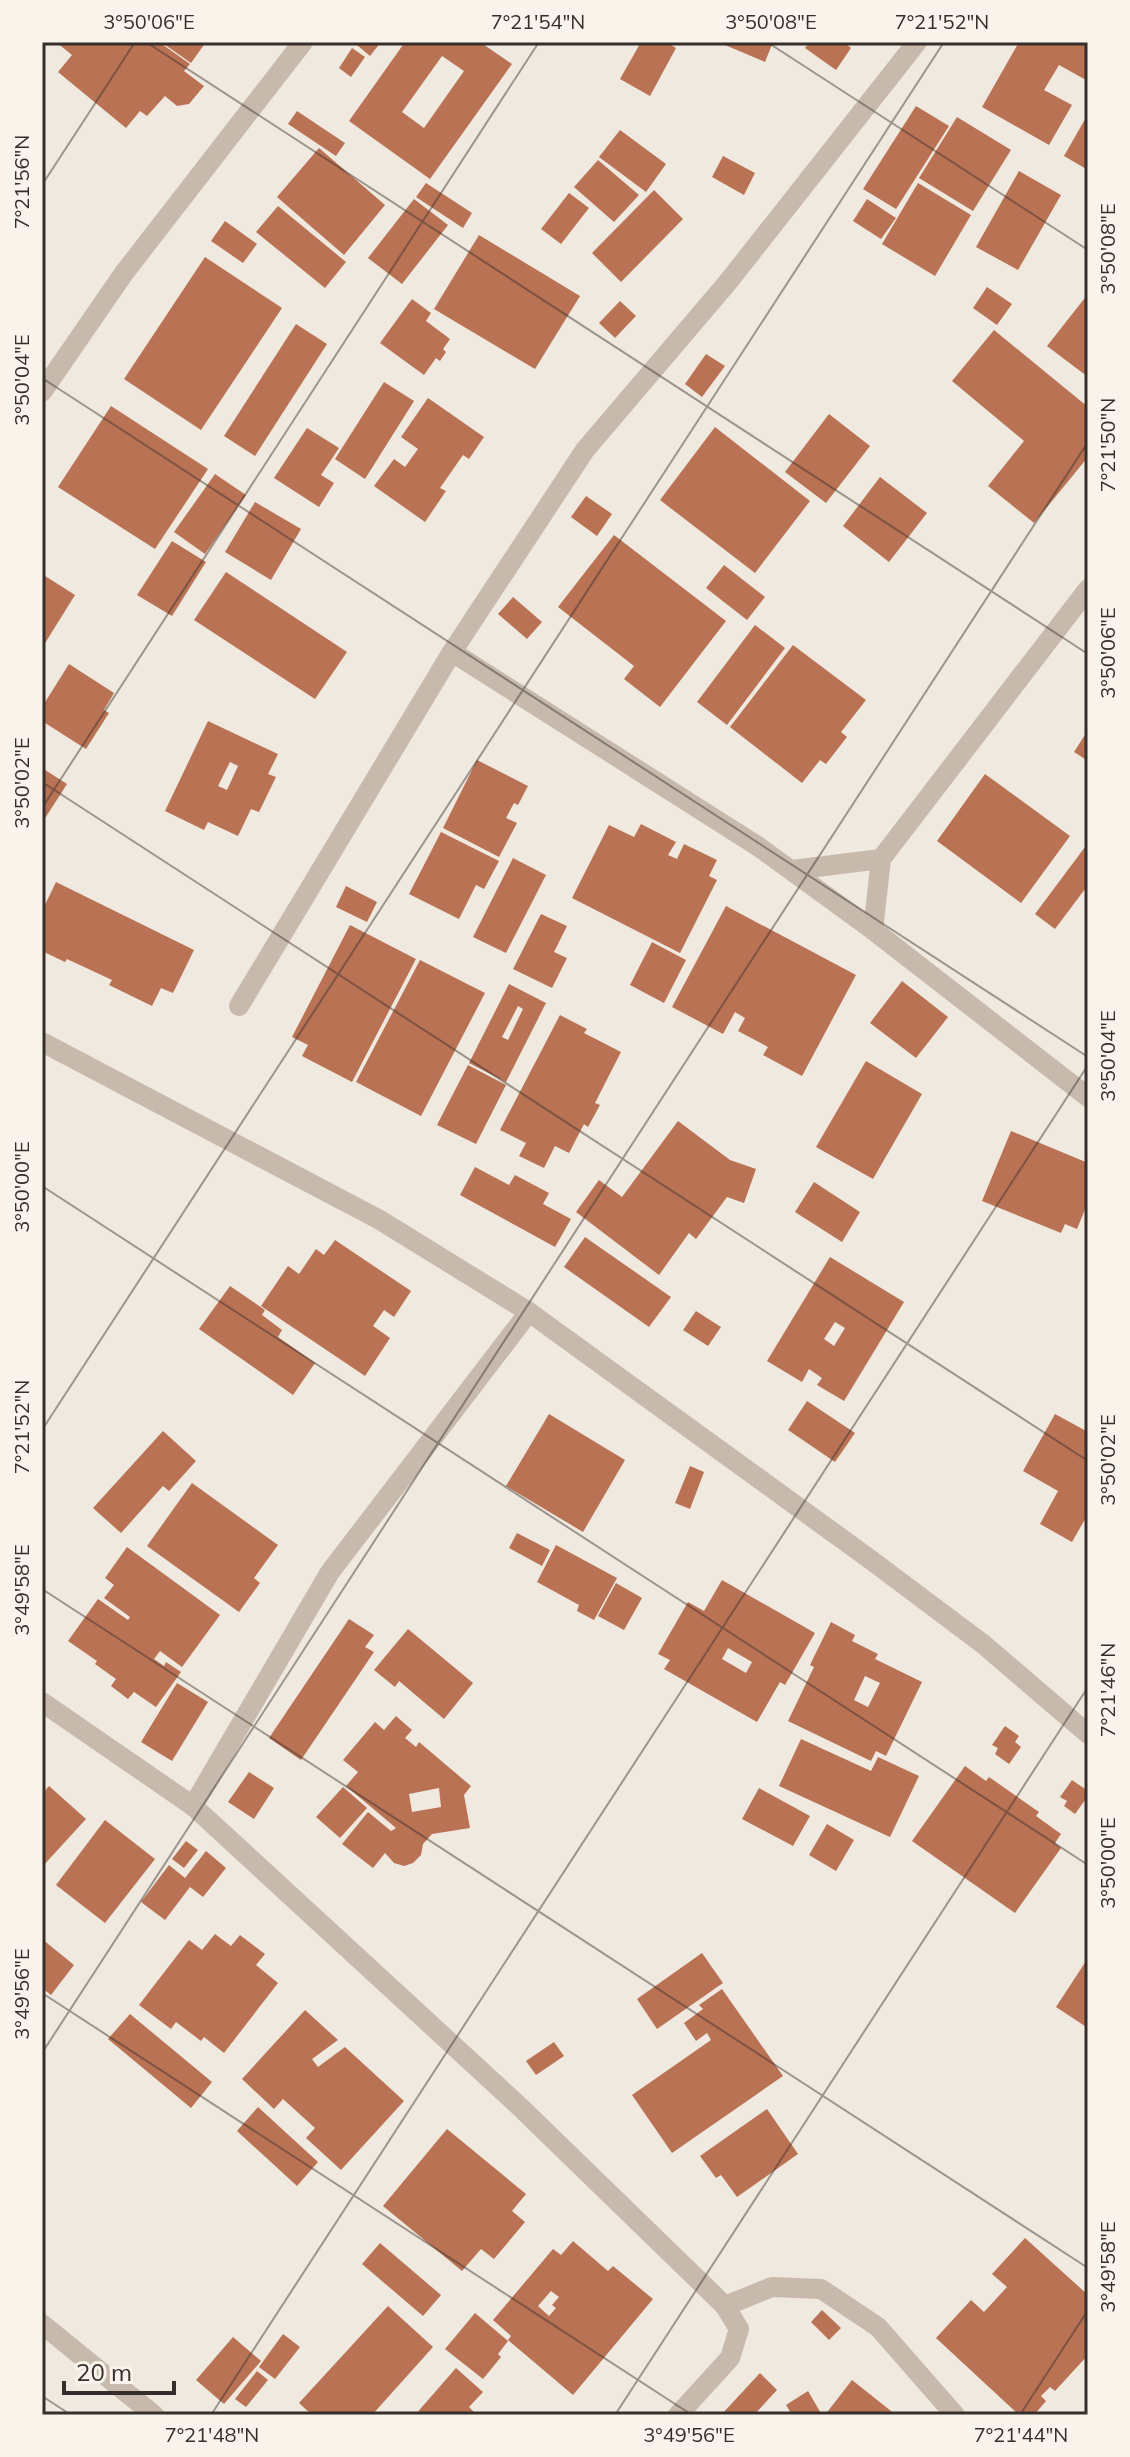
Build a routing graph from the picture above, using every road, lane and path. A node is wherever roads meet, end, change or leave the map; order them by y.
1 (303, 42) edge
2 (917, 42) edge
3 (42, 392) edge
4 (1088, 589) edge
5 (452, 652) junction
6 (881, 859) junction
7 (792, 870) junction
8 (873, 930) junction
9 (239, 1006) dead end
10 (42, 1042) edge
11 (1088, 1097) edge
12 (529, 1312) junction
13 (42, 1702) edge
14 (1088, 1734) edge
15 (193, 1806) junction
16 (725, 2306) junction
17 (42, 2324) edge
18 (154, 2415) edge
19 (678, 2415) edge
20 (955, 2415) edge

1 - 3 street
2 - 5 street
4 - 6 street
5 - 7 street
5 - 9 street
6 - 7 street
6 - 8 street
7 - 8 street
8 - 11 street
10 - 12 street
12 - 14 street
12 - 15 street
13 - 15 street
15 - 16 street
16 - 19 street
16 - 20 street
17 - 18 street

